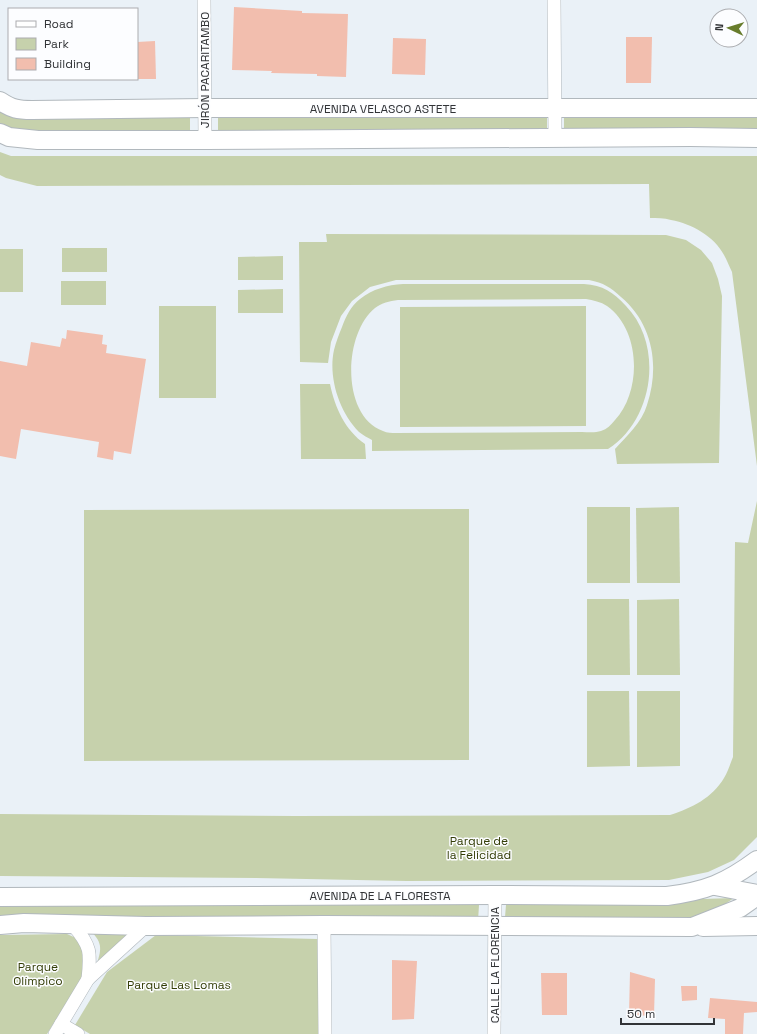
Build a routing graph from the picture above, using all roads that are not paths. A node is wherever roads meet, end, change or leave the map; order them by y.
1 (204, 0) edge
2 (554, 0) edge
3 (3, 101) edge
4 (205, 108) junction
5 (757, 108) edge
6 (555, 109) junction
7 (757, 131) edge
8 (0, 133) edge
9 (690, 137) junction
10 (555, 138) junction
11 (757, 138) edge
12 (205, 140) junction
13 (757, 860) edge
14 (715, 886) junction
15 (495, 895) junction
16 (757, 895) edge
17 (0, 897) edge
18 (0, 925) edge
19 (73, 925) junction
20 (324, 925) junction
21 (146, 926) junction
22 (495, 926) junction
23 (757, 926) edge
24 (692, 927) junction
25 (88, 979) junction
26 (58, 1029) edge
27 (78, 1034) edge
28 (325, 1034) edge
29 (494, 1034) edge

1 - 4 street, JIRÓN PACARITAMBO
2 - 6 street
3 - 4 main road, AVENIDA VELASCO ASTETE
4 - 6 main road, AVENIDA VELASCO ASTETE
4 - 12 street, JIRÓN PACARITAMBO
5 - 6 main road, AVENIDA VELASCO ASTETE
6 - 10 street
7 - 9 main road
8 - 12 main road
9 - 10 main road
9 - 11 main road
10 - 12 main road
13 - 14 main road
14 - 15 main road, AVENIDA DE LA FLORESTA
14 - 16 main road, AVENIDA DE LA FLORESTA
15 - 17 main road, AVENIDA DE LA FLORESTA
15 - 22 street, CALLE LA FLORENCIA
16 - 24 main road, AVENIDA DE LA FLORESTA
18 - 19 main road, AVENIDA DE LA FLORESTA
19 - 21 main road, AVENIDA DE LA FLORESTA
19 - 25 street
20 - 21 main road, AVENIDA DE LA FLORESTA
20 - 22 main road, AVENIDA DE LA FLORESTA
20 - 28 street
21 - 25 street
22 - 24 main road, AVENIDA DE LA FLORESTA
22 - 29 street, CALLE LA FLORENCIA
23 - 24 main road, AVENIDA DE LA FLORESTA
25 - 26 street
26 - 27 street

